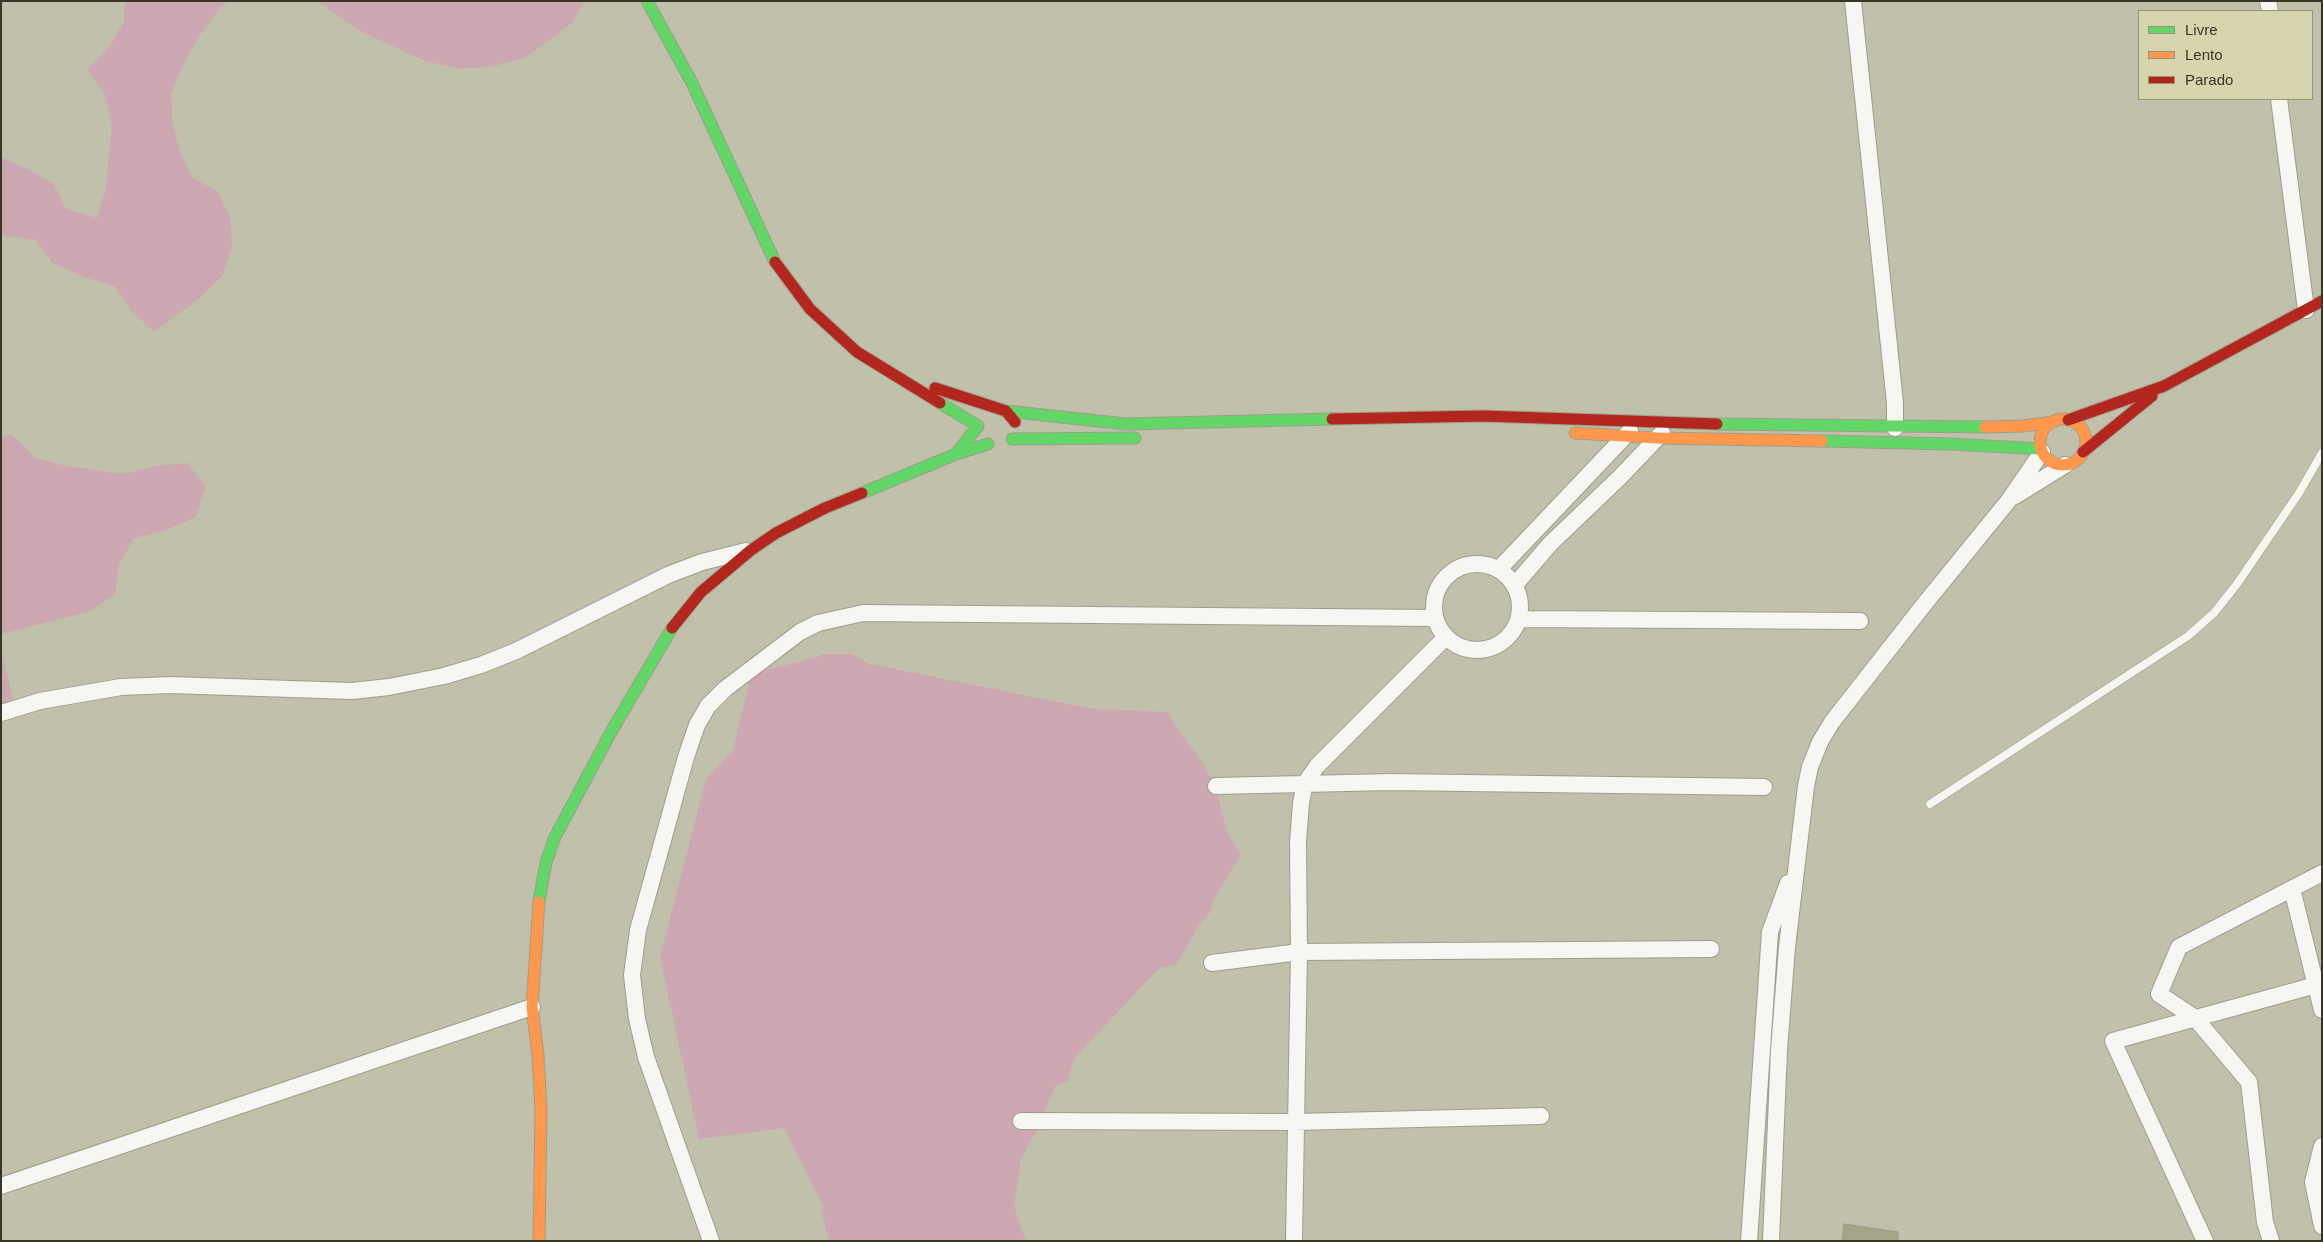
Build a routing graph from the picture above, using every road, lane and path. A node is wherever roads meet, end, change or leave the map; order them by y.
1 (647, 1) edge
2 (1853, 1) edge
3 (2279, 100) edge
4 (2322, 301) edge
5 (2306, 310) junction
6 (898, 376) junction
7 (2164, 386) junction
8 (994, 408) junction
9 (1006, 410) junction
10 (2068, 420) junction
11 (1641, 421) junction
12 (1671, 422) junction
13 (2053, 422) junction
14 (978, 426) junction
15 (1895, 428) junction
16 (1560, 432) dead end
17 (1625, 437) junction
18 (1150, 438) dead end
19 (1657, 438) junction
20 (1012, 439) junction
21 (988, 444) junction
22 (2041, 450) junction
23 (2083, 452) junction
24 (2322, 453) edge
25 (956, 454) junction
26 (2065, 465) junction
27 (2009, 500) junction
28 (1536, 529) junction
29 (1550, 544) junction
30 (751, 550) junction
31 (1499, 569) junction
32 (1514, 586) junction
33 (1435, 618) junction
34 (1518, 619) junction
35 (1860, 621) dead end
36 (1446, 637) junction
37 (1, 713) edge
38 (1305, 783) junction
39 (1216, 786) dead end
40 (1764, 787) dead end
41 (1930, 804) dead end
42 (1797, 860) junction
43 (2322, 873) edge
44 (2292, 889) junction
45 (1710, 949) dead end
46 (1299, 952) junction
47 (1212, 963) dead end
48 (2319, 983) edge
49 (532, 1007) junction
50 (2322, 1010) edge
51 (2195, 1018) junction
52 (1761, 1048) junction
53 (1779, 1050) junction
54 (1541, 1116) dead end
55 (1021, 1121) dead end
56 (1295, 1122) junction
57 (2322, 1146) edge
58 (1753, 1168) junction
59 (1774, 1169) junction
60 (1, 1186) edge
61 (1751, 1213) junction
62 (1772, 1215) junction
63 (2322, 1226) edge
64 (539, 1241) edge
65 (711, 1241) edge
66 (1294, 1241) edge
67 (1749, 1241) edge
68 (1771, 1241) edge
69 (2206, 1241) edge
70 (2271, 1241) edge

1 - 6 street
2 - 15 street
3 - 5 street
4 - 5 street
5 - 7 street
6 - 8 street
6 - 14 street
7 - 10 street
7 - 23 street
8 - 9 street
8 - 14 street
9 - 11 street
9 - 20 street
10 - 13 street
10 - 23 street
11 - 12 street
11 - 17 street
12 - 15 street
12 - 19 street
13 - 15 street
13 - 22 street
14 - 21 street
14 - 25 street
16 - 17 street
17 - 19 street
17 - 28 street
18 - 20 street
19 - 22 street
19 - 29 street
20 - 21 street
21 - 25 street
22 - 26 street
22 - 27 street
23 - 26 street
24 - 41 lane
25 - 30 street
26 - 27 street
27 - 42 street
28 - 29 street
28 - 31 street
29 - 32 street
30 - 37 street
30 - 49 street
31 - 32 street
31 - 33 street
32 - 34 street
33 - 36 street
33 - 65 street
34 - 35 street
34 - 36 street
36 - 38 street
38 - 39 street
38 - 40 street
38 - 46 street
42 - 52 street
42 - 53 street
43 - 44 street
44 - 48 street
44 - 51 street
45 - 46 street
46 - 47 street
46 - 56 street
48 - 50 street
48 - 51 street
49 - 60 street
49 - 64 street
51 - 69 street
51 - 70 street
52 - 53 street
52 - 58 street
53 - 59 street
54 - 56 street
55 - 56 street
56 - 66 street
57 - 63 street
58 - 59 street
58 - 61 street
59 - 62 street
61 - 62 street
61 - 67 street
62 - 68 street

